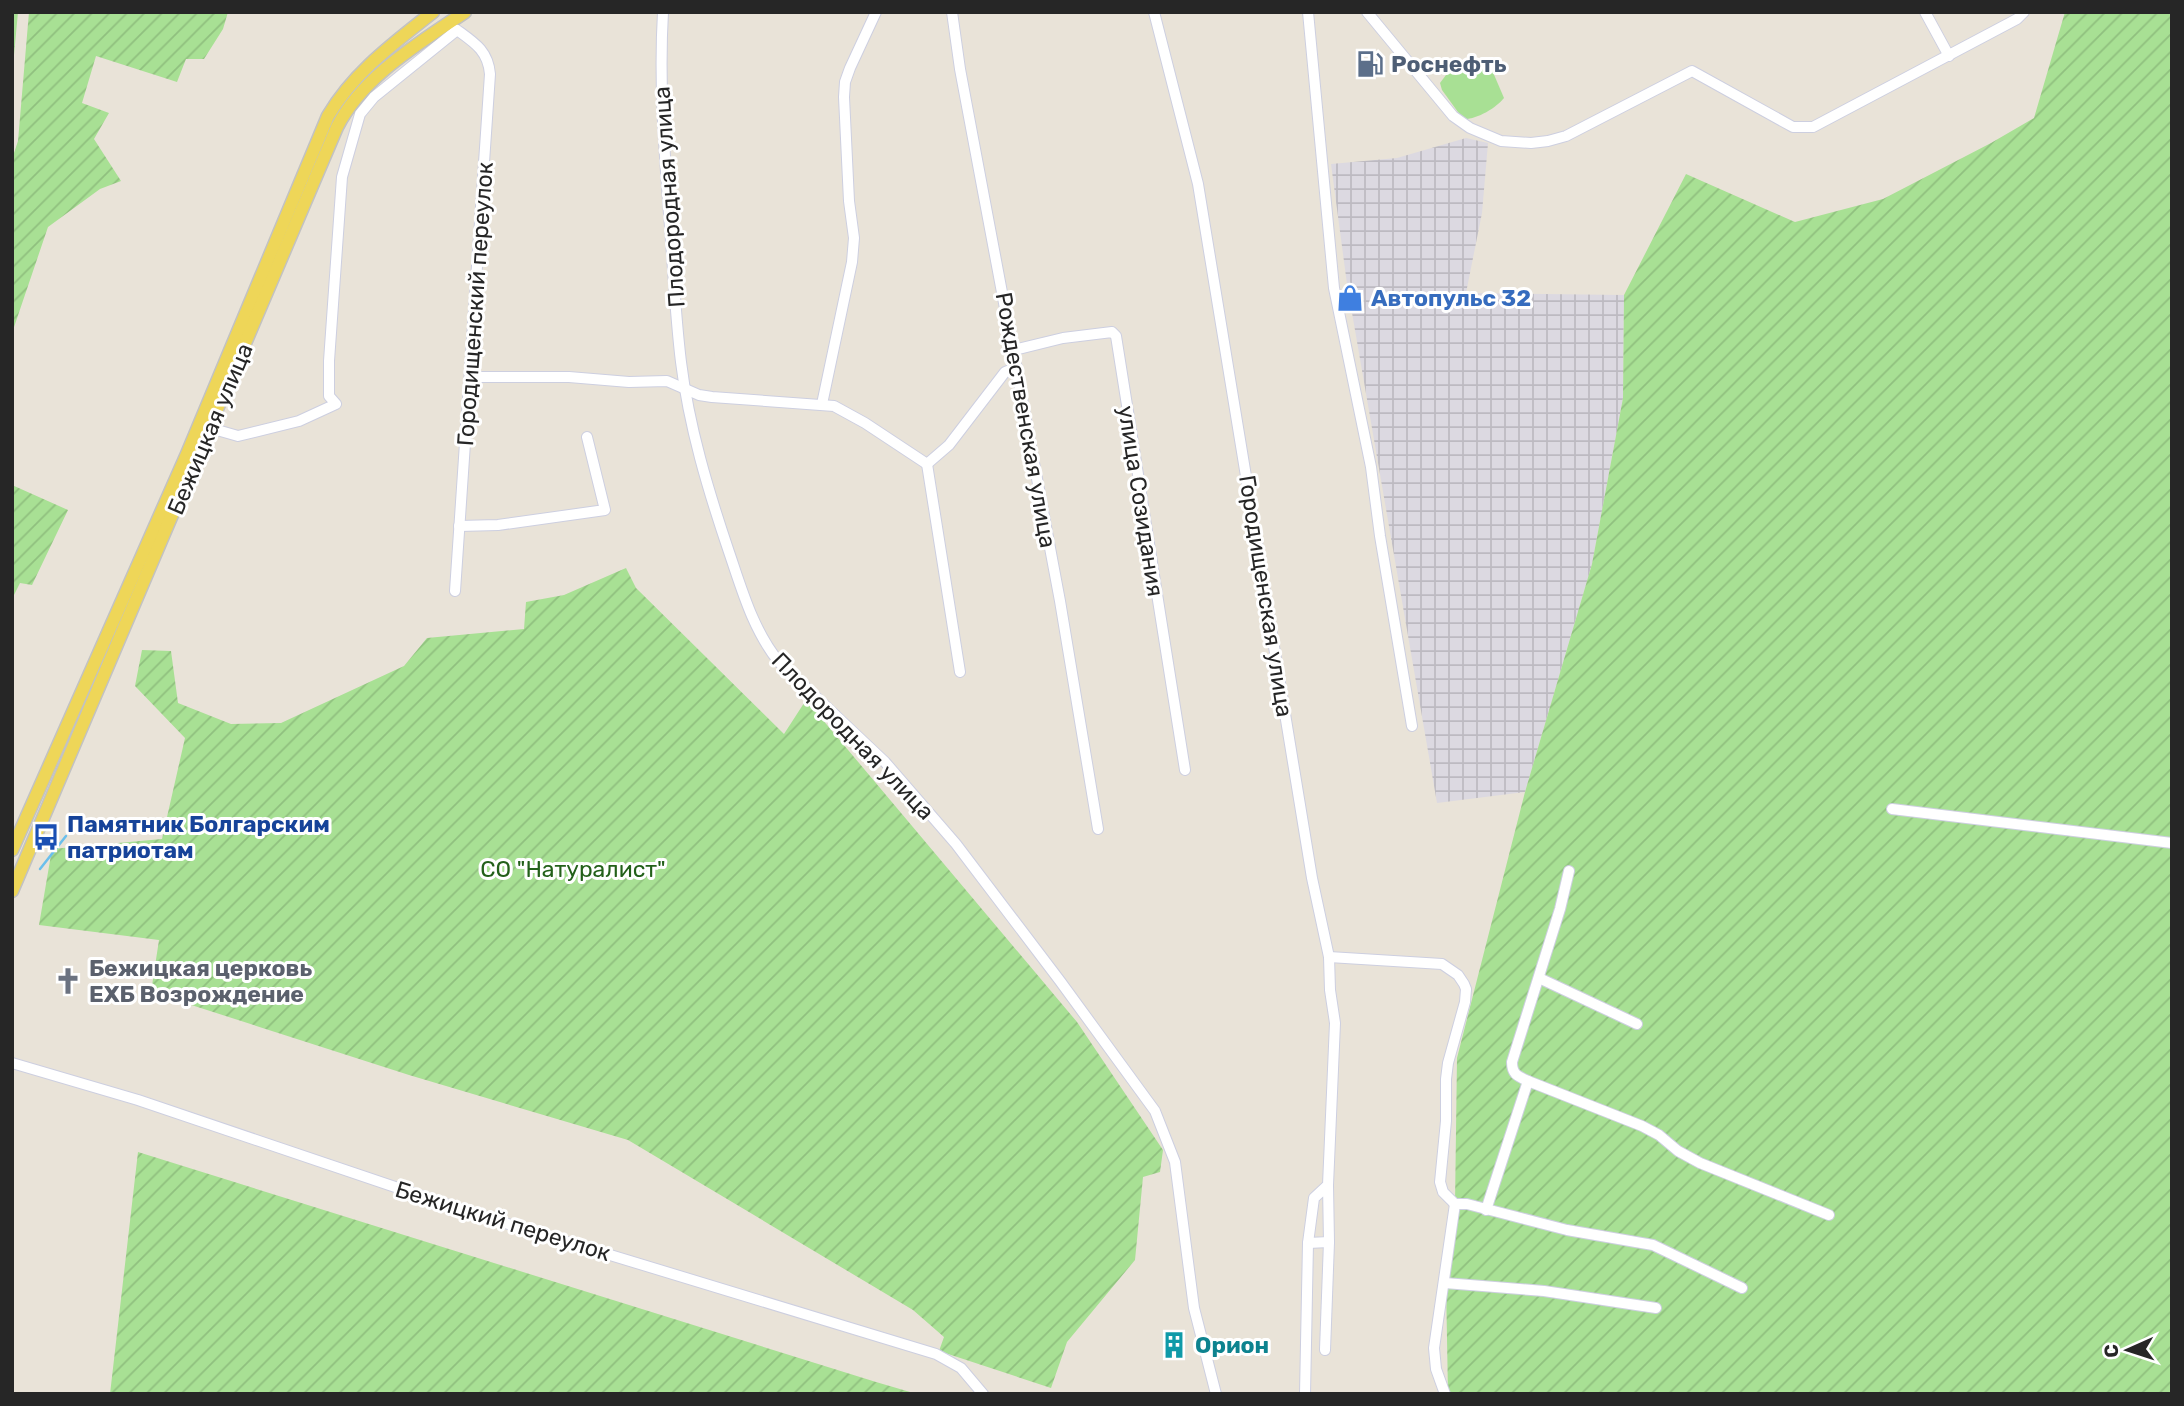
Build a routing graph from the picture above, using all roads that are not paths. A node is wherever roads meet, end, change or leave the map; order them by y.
1 (433, 12) edge
2 (465, 12) edge
3 (663, 12) edge
4 (876, 12) edge
5 (952, 12) edge
6 (1154, 12) edge
7 (1308, 12) edge
8 (1367, 12) edge
9 (1925, 12) edge
10 (2024, 12) edge
11 (1949, 56) junction
12 (1014, 350) junction
13 (1017, 367) junction
14 (471, 377) junction
15 (685, 387) junction
16 (822, 404) junction
17 (210, 428) junction
18 (587, 437) dead end
19 (927, 464) junction
20 (459, 526) junction
21 (455, 591) dead end
22 (960, 672) dead end
23 (1412, 726) dead end
24 (1185, 770) dead end
25 (1892, 809) dead end
26 (1098, 829) dead end
27 (2172, 843) edge
28 (12, 850) edge
29 (1569, 871) dead end
30 (12, 891) edge
31 (1329, 957) junction
32 (1539, 978) junction
33 (1637, 1024) dead end
34 (12, 1063) edge
35 (1528, 1081) junction
36 (1328, 1185) junction
37 (1455, 1204) junction
38 (1486, 1210) junction
39 (1829, 1215) dead end
40 (1329, 1242) junction
41 (1308, 1243) junction
42 (1445, 1283) junction
43 (1742, 1287) dead end
44 (1656, 1308) dead end
45 (1325, 1350) dead end
46 (984, 1394) edge
47 (1216, 1394) edge
48 (1305, 1394) edge
49 (1445, 1394) edge

1 - 28 main road, Бежицкая улица
2 - 17 main road, Бежицкая улица
3 - 15 street, Плодородная улица
4 - 16 street
5 - 12 street, Рождественская улица
6 - 31 street, Городищенская улица
7 - 23 street
8 - 11 street
9 - 11 street
10 - 11 street
12 - 13 street, Рождественская улица
12 - 24 street, улица Созидания
13 - 19 street
13 - 26 street, Рождественская улица
14 - 15 street
14 - 17 street, Городищенский переулок
14 - 20 street, Городищенский переулок
15 - 16 street
15 - 47 street, Плодородная улица
16 - 19 street
17 - 30 main road, Бежицкая улица
18 - 20 street
19 - 22 street
20 - 21 street, Городищенский переулок
25 - 27 street
29 - 32 street
31 - 36 street, Городищенская улица
31 - 37 street
32 - 33 street
32 - 35 street
34 - 46 street, Бежицкий переулок
35 - 38 street
35 - 39 street
36 - 40 street, Городищенская улица
36 - 41 street, Городищенская улица
37 - 38 street
37 - 42 street
38 - 43 street
40 - 41 street
40 - 45 street, Городищенская улица
41 - 48 street, Городищенская улица
42 - 44 street
42 - 49 street

